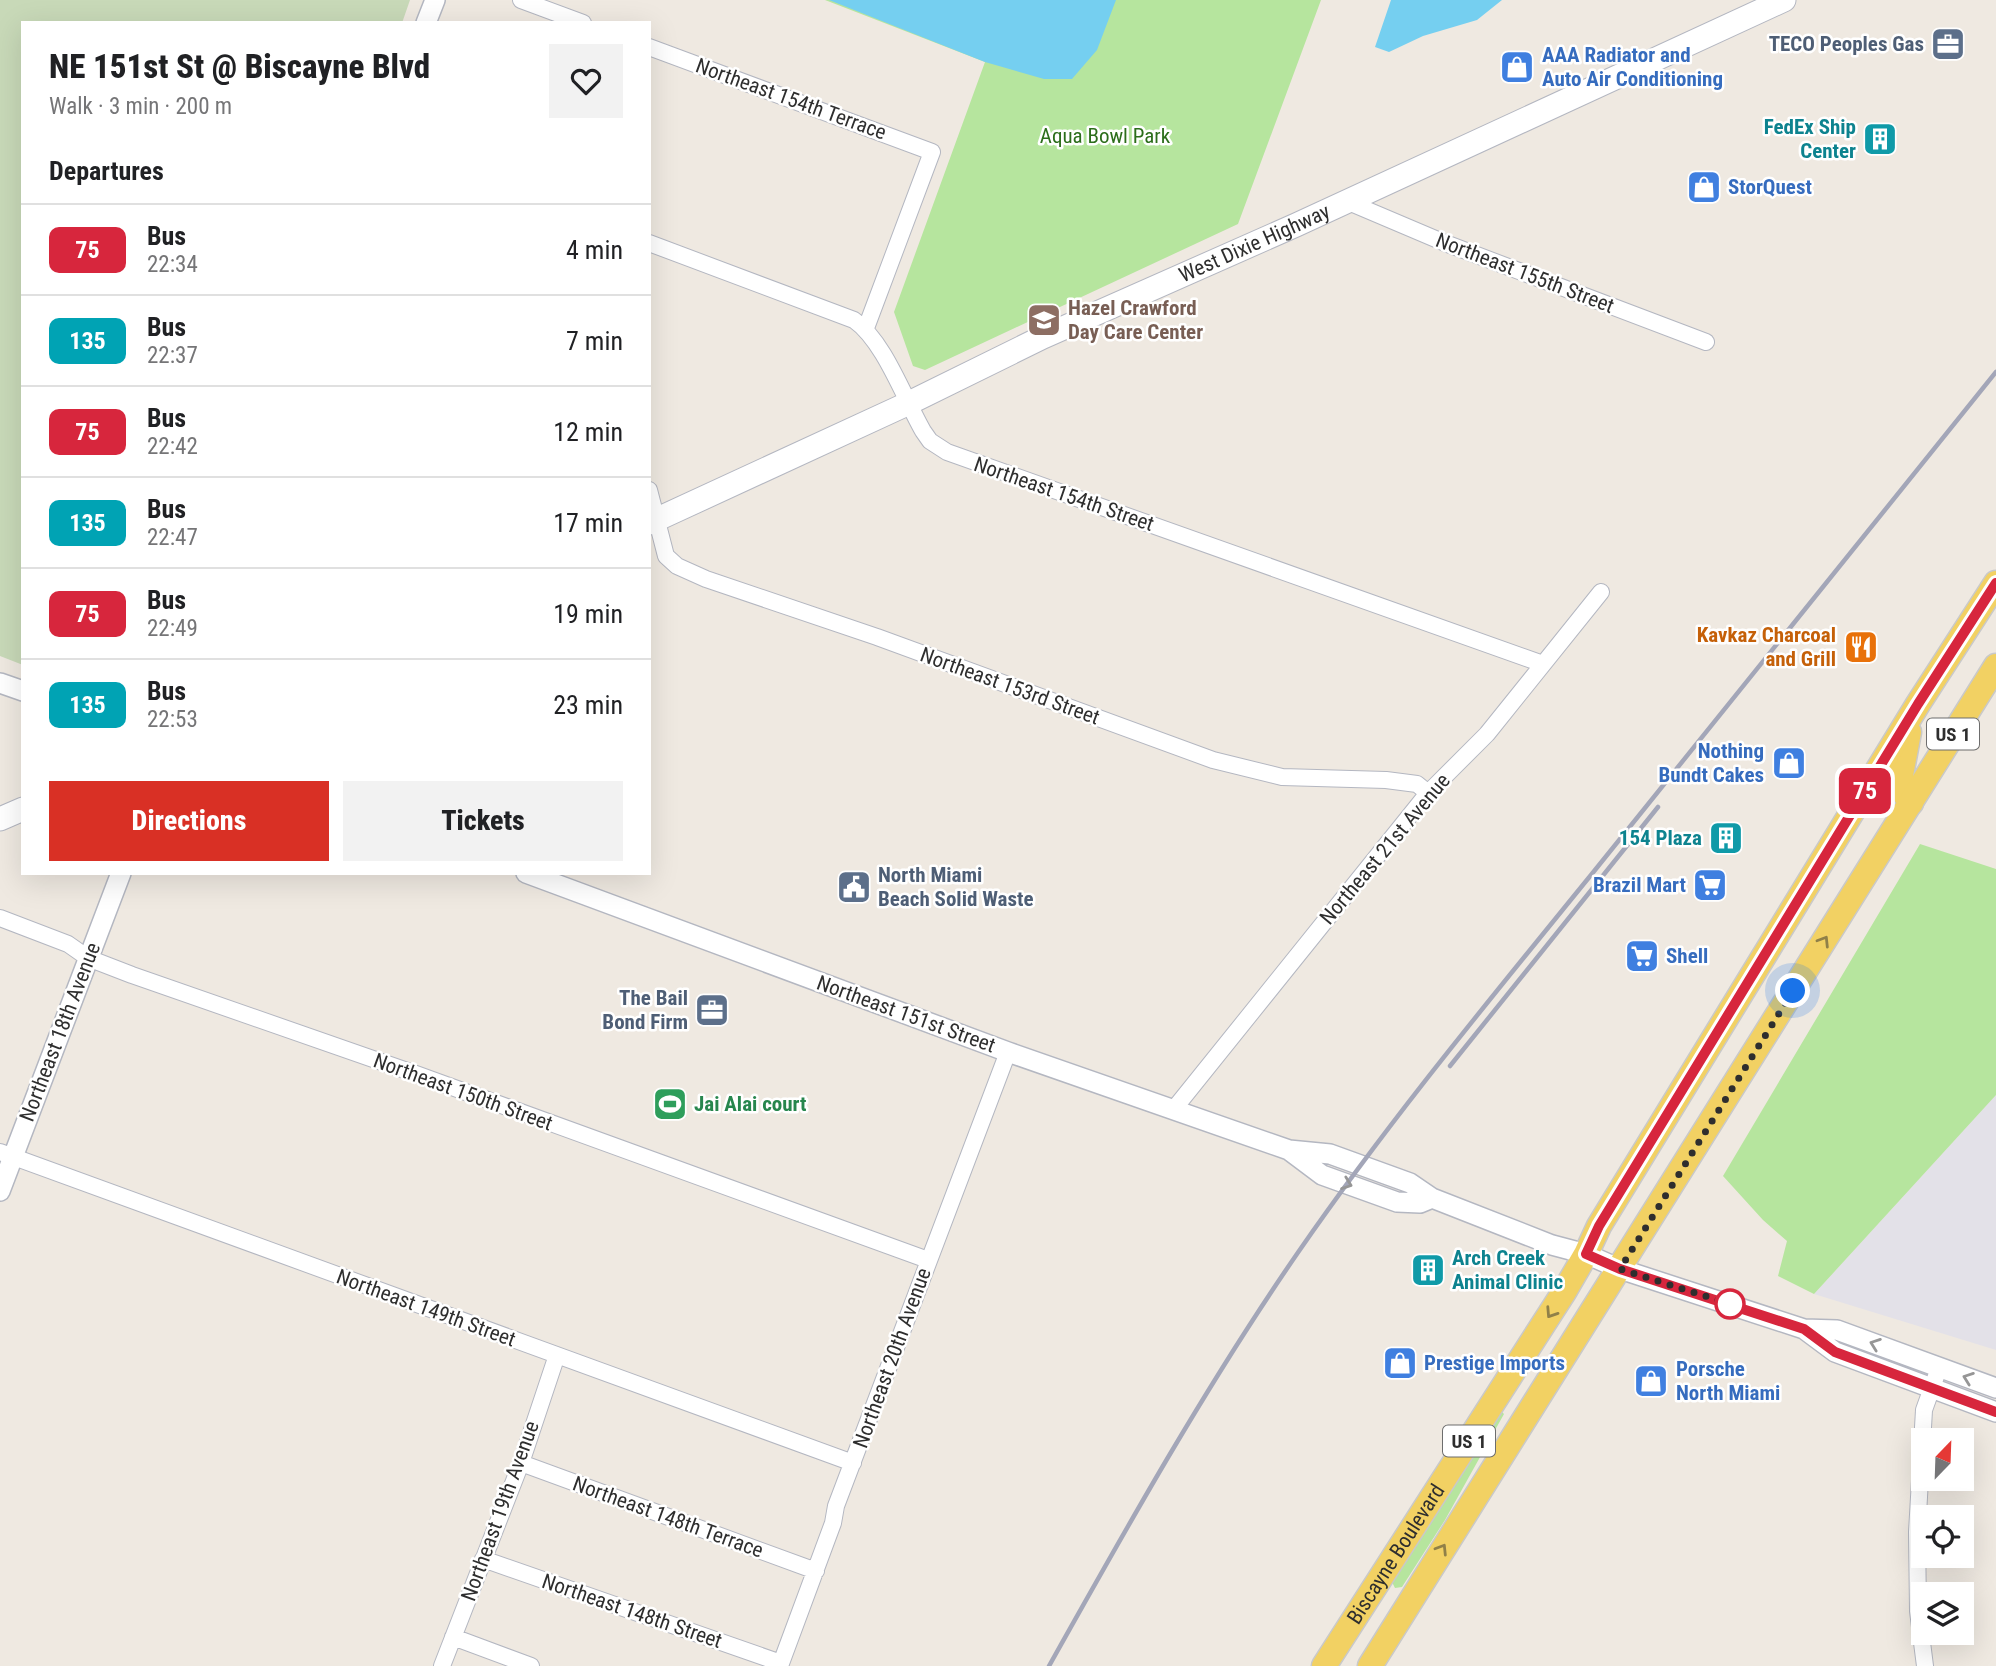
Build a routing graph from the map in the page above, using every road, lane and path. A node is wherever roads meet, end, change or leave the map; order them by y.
1 (435, 0) edge
2 (522, 0) edge
3 (1784, 0) edge
4 (427, 21) edge
5 (578, 21) edge
6 (651, 48) edge
7 (1346, 201) junction
8 (651, 244) edge
9 (866, 328) junction
10 (1706, 342) dead end
11 (907, 404) junction
12 (653, 522) edge
13 (1996, 583) edge
14 (1601, 592) dead end
15 (1542, 664) junction
16 (1996, 666) edge
17 (0, 682) edge
18 (21, 690) edge
19 (1914, 710) junction
20 (1428, 793) junction
21 (1911, 803) junction
22 (21, 810) edge
23 (0, 819) edge
24 (120, 875) edge
25 (531, 875) edge
26 (0, 918) edge
27 (88, 958) junction
28 (1007, 1052) junction
29 (1174, 1109) junction
30 (6, 1154) edge
31 (0, 1191) edge
32 (1586, 1254) junction
33 (928, 1261) junction
34 (1620, 1269) junction
35 (1804, 1329) junction
36 (557, 1355) junction
37 (1939, 1368) junction
38 (1931, 1388) junction
39 (1996, 1388) edge
40 (1996, 1412) edge
41 (521, 1462) junction
42 (853, 1463) junction
43 (483, 1559) junction
44 (816, 1571) junction
45 (1349, 1626) junction
46 (453, 1637) junction
47 (1376, 1655) edge
48 (780, 1665) edge
49 (442, 1666) edge
50 (531, 1666) edge
51 (1324, 1666) edge
52 (1925, 1666) edge

1 - 4 street
2 - 5 street
3 - 7 main road, West Dixie Highway
6 - 9 street, Northeast 154th Terrace
7 - 10 street, Northeast 155th Street
7 - 11 main road, West Dixie Highway
8 - 9 street
9 - 11 street, Northeast 154th Street
11 - 12 main road, West Dixie Highway
11 - 15 street, Northeast 154th Street
12 - 20 street, Northeast 153rd Street
13 - 19 main road, Biscayne Boulevard / US 1
14 - 15 street, Northeast 21st Avenue
15 - 20 street, Northeast 21st Avenue
16 - 21 main road, Biscayne Boulevard / US 1
17 - 18 street
19 - 21 main road
19 - 32 main road, Biscayne Boulevard / US 1
20 - 29 street, Northeast 21st Avenue
34 -> 21 main road, Biscayne Boulevard / US 1
22 - 23 main road
24 - 27 street, Northeast 18th Avenue
25 - 28 street, Northeast 151st Street
26 - 27 street, Northeast 150th Street
27 - 30 street, Northeast 18th Avenue
27 - 33 street, Northeast 150th Street
28 - 29 street, Northeast 151st Street
28 - 33 street, Northeast 20th Avenue
29 - 32 street, Northeast 151st Street
30 - 31 street, Northeast 18th Avenue
30 - 36 street, Northeast 149th Street
32 - 34 street, Northeast 151st Street
32 -> 45 main road, Biscayne Boulevard / US 1
33 - 42 street, Northeast 20th Avenue
34 - 35 street, Northeast 151st Street
47 -> 34 main road, Biscayne Boulevard / US 1
37 -> 35 street, Northeast 151st Street
35 - 38 street, Northeast 151st Street
36 - 41 street, Northeast 19th Avenue
36 - 42 street, Northeast 149th Street
37 - 38 street
39 -> 37 street, Northeast 151st Street
38 - 40 street, Northeast 151st Street
38 - 52 street
41 - 43 street, Northeast 19th Avenue
41 - 44 street, Northeast 148th Terrace
42 - 44 street, Northeast 20th Avenue
43 - 46 street, Northeast 19th Avenue
43 - 48 street, Northeast 148th Street
44 - 48 street, Northeast 20th Avenue
45 - 47 main road
45 - 51 main road, Biscayne Boulevard / US 1
46 - 49 street, Northeast 19th Avenue
46 - 50 street

